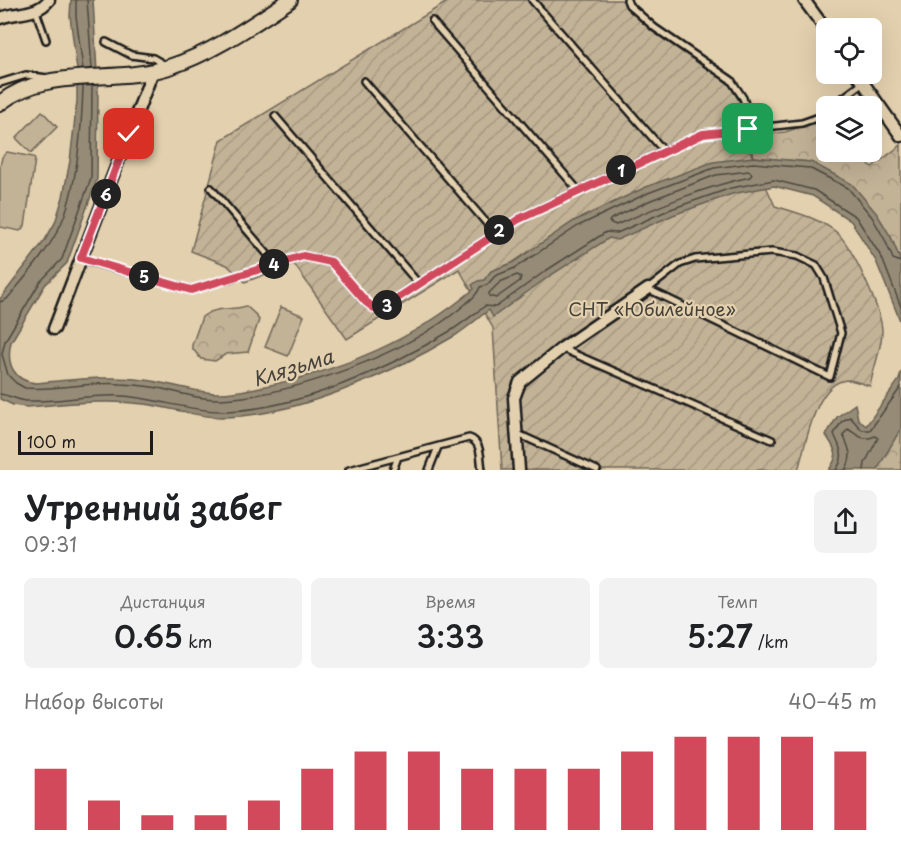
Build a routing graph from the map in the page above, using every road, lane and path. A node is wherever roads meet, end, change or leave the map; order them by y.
1 (49, 0) edge
2 (290, 0) edge
3 (532, 0) edge
4 (627, 0) edge
5 (804, 0) edge
6 (36, 11) junction
7 (0, 18) edge
8 (817, 18) edge
9 (432, 21) dead end
10 (46, 40) dead end
11 (106, 42) dead end
12 (169, 68) junction
13 (153, 71) junction
14 (56, 81) junction
15 (364, 81) dead end
16 (0, 83) edge
17 (854, 84) edge
18 (864, 84) edge
19 (842, 96) edge
20 (0, 103) edge
21 (275, 116) dead end
22 (816, 118) edge
23 (753, 128) junction
24 (901, 136) edge
25 (664, 151) junction
26 (211, 188) dead end
27 (578, 190) junction
28 (495, 232) junction
29 (81, 258) junction
30 (275, 264) junction
31 (418, 283) junction
32 (648, 289) junction
33 (54, 329) dead end
34 (562, 348) junction
35 (516, 434) junction
36 (772, 440) dead end
37 (438, 447) junction
38 (398, 457) junction
39 (349, 470) edge
40 (393, 470) edge
41 (429, 470) edge
42 (482, 470) edge
43 (519, 470) edge
44 (597, 470) edge

1 - 6 street
2 - 12 main road
3 - 25 lane
4 - 23 lane
5 - 8 street
6 - 7 street
6 - 10 lane
9 - 27 lane
11 - 12 lane
12 - 13 main road
13 - 14 main road
13 - 29 street
14 - 16 lane
14 - 20 main road
15 - 28 lane
17 - 19 lane
18 - 24 street
21 - 31 lane
22 - 23 lane
23 - 25 lane
25 - 27 lane
26 - 30 lane
27 - 28 lane
28 - 31 lane
29 - 30 lane
29 - 33 street
30 - 31 lane
32 - 32 lane
32 - 34 street
34 - 35 street
34 - 36 lane
35 - 43 street
35 - 44 lane
37 - 38 lane
37 - 41 lane
37 - 42 lane
38 - 39 lane
38 - 40 lane

